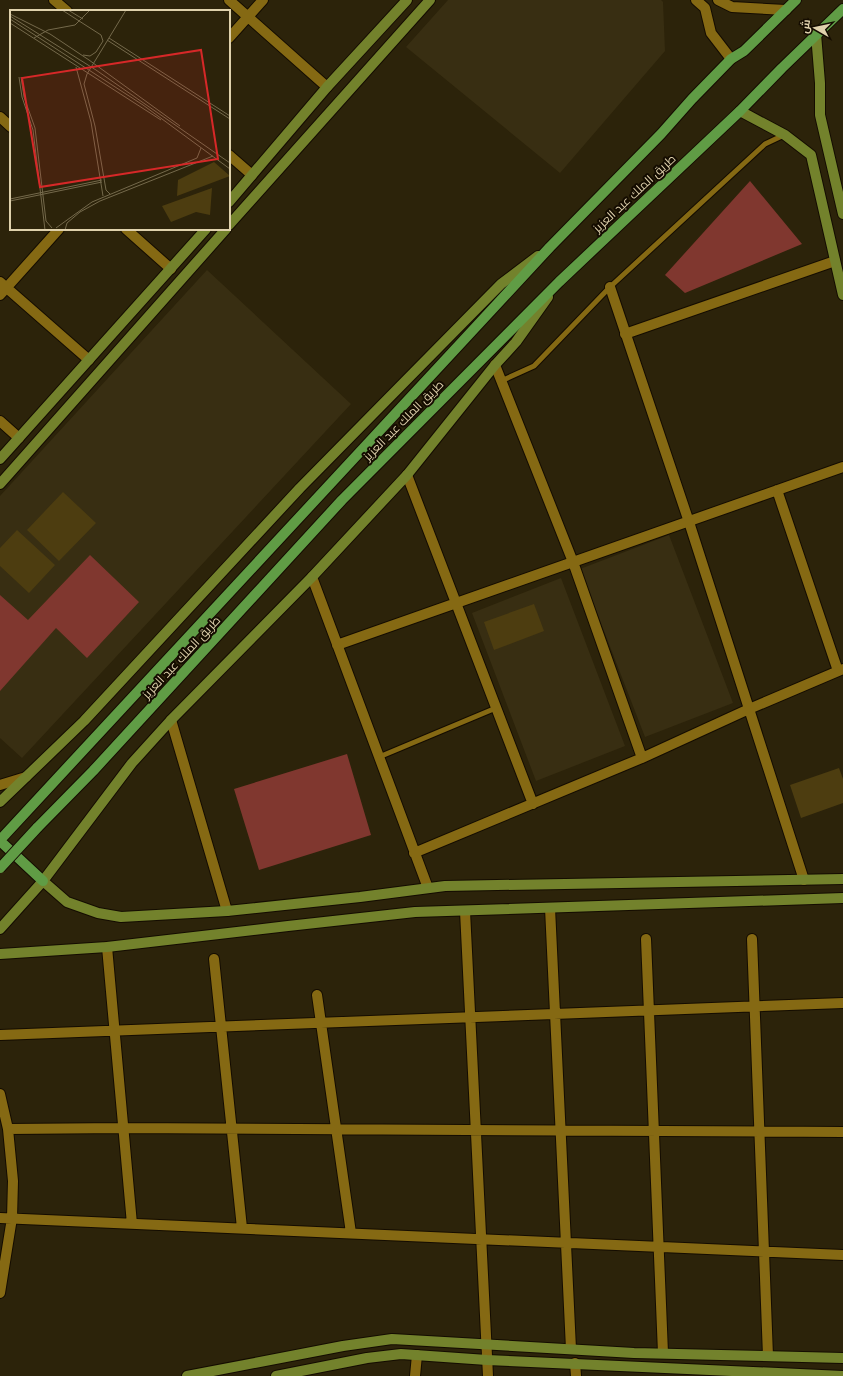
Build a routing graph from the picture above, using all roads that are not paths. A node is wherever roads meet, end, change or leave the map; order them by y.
1 (54, 0) edge
2 (229, 0) edge
3 (263, 0) edge
4 (407, 0) edge
5 (430, 0) edge
6 (696, 0) edge
7 (718, 0) edge
8 (796, 0) edge
9 (843, 9) edge
10 (66, 10) edge
11 (786, 10) junction
12 (248, 17) junction
13 (816, 34) junction
14 (230, 37) edge
15 (732, 59) junction
16 (327, 87) junction
17 (740, 111) junction
18 (0, 117) edge
19 (10, 126) edge
20 (785, 135) junction
21 (230, 155) edge
22 (252, 175) junction
23 (230, 201) edge
24 (843, 214) edge
25 (230, 224) edge
26 (58, 230) edge
27 (127, 230) edge
28 (205, 230) edge
29 (225, 230) edge
30 (550, 247) junction
31 (835, 261) junction
32 (171, 269) junction
33 (559, 282) junction
34 (610, 287) junction
35 (2, 288) edge
36 (843, 295) edge
37 (625, 334) junction
38 (89, 360) junction
39 (495, 365) junction
40 (501, 381) junction
41 (0, 421) edge
42 (19, 438) junction
43 (0, 459) edge
44 (843, 467) edge
45 (407, 475) junction
46 (0, 484) edge
47 (777, 490) junction
48 (689, 522) junction
49 (573, 562) junction
50 (312, 577) junction
51 (456, 604) junction
52 (337, 645) junction
53 (840, 670) edge
54 (496, 708) junction
55 (749, 710) junction
56 (171, 720) junction
57 (379, 757) junction
58 (642, 758) junction
59 (26, 777) junction
60 (0, 785) edge
61 (0, 802) edge
62 (532, 804) junction
63 (0, 840) edge
64 (414, 853) junction
65 (0, 868) edge
66 (843, 879) edge
67 (804, 880) junction
68 (43, 881) junction
69 (428, 888) junction
70 (843, 898) edge
71 (550, 908) junction
72 (227, 911) junction
73 (465, 911) junction
74 (0, 929) edge
75 (646, 939) dead end
76 (752, 939) dead end
77 (107, 947) junction
78 (0, 954) edge
79 (214, 959) dead end
80 (317, 995) dead end
81 (843, 1003) edge
82 (754, 1006) junction
83 (649, 1010) junction
84 (555, 1014) junction
85 (470, 1017) junction
86 (321, 1022) junction
87 (221, 1026) junction
88 (115, 1030) junction
89 (0, 1035) edge
90 (0, 1094) edge
91 (124, 1128) junction
92 (8, 1129) junction
93 (232, 1129) junction
94 (336, 1129) junction
95 (476, 1130) junction
96 (561, 1130) junction
97 (654, 1131) junction
98 (759, 1132) junction
99 (843, 1132) edge
100 (0, 1218) edge
101 (12, 1218) junction
102 (132, 1224) junction
103 (242, 1228) junction
104 (352, 1233) junction
105 (481, 1239) junction
106 (566, 1243) junction
107 (659, 1247) junction
108 (764, 1252) junction
109 (843, 1255) edge
110 (0, 1293) edge
111 (486, 1345) junction
112 (571, 1349) junction
113 (663, 1353) junction
114 (417, 1355) junction
115 (768, 1356) junction
116 (843, 1358) edge
117 (487, 1360) junction
118 (575, 1363) junction
119 (664, 1372) edge
120 (770, 1374) edge
121 (187, 1376) edge
122 (276, 1376) edge
123 (415, 1376) edge
124 (488, 1376) edge
125 (576, 1376) edge
126 (843, 1376) edge

1 - 10 street
2 - 12 street
3 - 12 street
4 - 16 street
5 - 25 street
6 - 15 street
7 - 11 street
8 - 11 main road
9 - 13 main road, طريق الملك عبد العزيز
11 - 15 main road
12 - 14 street
12 - 16 street
13 - 17 main road, طريق الملك عبد العزيز
13 - 24 street
15 - 30 main road
16 - 22 street
17 - 20 street
17 - 33 main road, طريق الملك عبد العزيز
18 - 19 street
20 - 31 street
20 - 34 lane
21 - 22 street
22 - 23 street
26 - 35 street
27 - 32 street
28 - 32 street
29 - 46 street
30 - 59 street
30 - 63 main road
31 - 36 street
31 - 37 street
32 - 38 street
33 - 39 street
33 - 65 main road, طريق الملك عبد العزيز, bridge
34 - 37 street
34 - 40 lane
35 - 38 street
37 - 48 street
38 - 42 street
39 - 40 street
39 - 45 street
40 - 49 street
41 - 42 street
42 - 43 street
44 - 47 street
45 - 50 street
45 - 51 street
47 - 48 street
47 - 53 street
48 - 49 street
48 - 55 street
49 - 51 street
49 - 58 street
50 - 52 street
50 - 56 street
51 - 52 street
51 - 54 street
52 - 57 street
53 - 55 street
54 - 57 lane
54 - 62 street
55 - 58 street
55 - 67 street
56 - 68 street
56 - 72 street
57 - 64 street
58 - 62 street
59 - 60 street
59 - 61 street
62 - 64 street
63 - 68 main road
64 - 69 street
66 - 67 street
67 - 69 street
68 - 72 street
68 - 74 street
69 - 72 street
70 - 71 street
71 - 73 street
71 - 84 street
73 - 77 street
73 - 85 street
75 - 83 street
76 - 82 street
77 - 78 street
77 - 88 street
79 - 87 street
80 - 86 street
81 - 82 street
82 - 83 street
82 - 98 street
83 - 84 street
83 - 97 street
84 - 85 street
84 - 96 street
85 - 86 street
85 - 95 street
86 - 87 street
86 - 94 street
87 - 88 street
87 - 93 street
88 - 89 street
88 - 91 street
90 - 92 street
91 - 92 street
91 - 93 street
91 - 102 street
92 - 101 street
93 - 94 street
93 - 103 street
94 - 95 street
94 - 104 street
95 - 96 street
95 - 105 street
96 - 97 street
96 - 106 street
97 - 98 street
97 - 107 street
98 - 99 street
98 - 108 street
100 - 101 street
101 - 102 street
101 - 110 street
102 - 103 street
103 - 104 street
104 - 105 street
105 - 106 street
105 - 111 street
106 - 107 street
106 - 112 street
107 - 108 street
107 - 113 street
108 - 109 street
108 - 115 street
111 - 112 street
111 - 117 street
111 - 121 street
112 - 113 street
113 - 115 street
114 - 117 street
114 - 122 street
114 - 123 street
115 - 116 street
117 - 118 street
117 - 124 street
118 - 119 street
118 - 125 street
119 - 120 street
120 - 126 street

